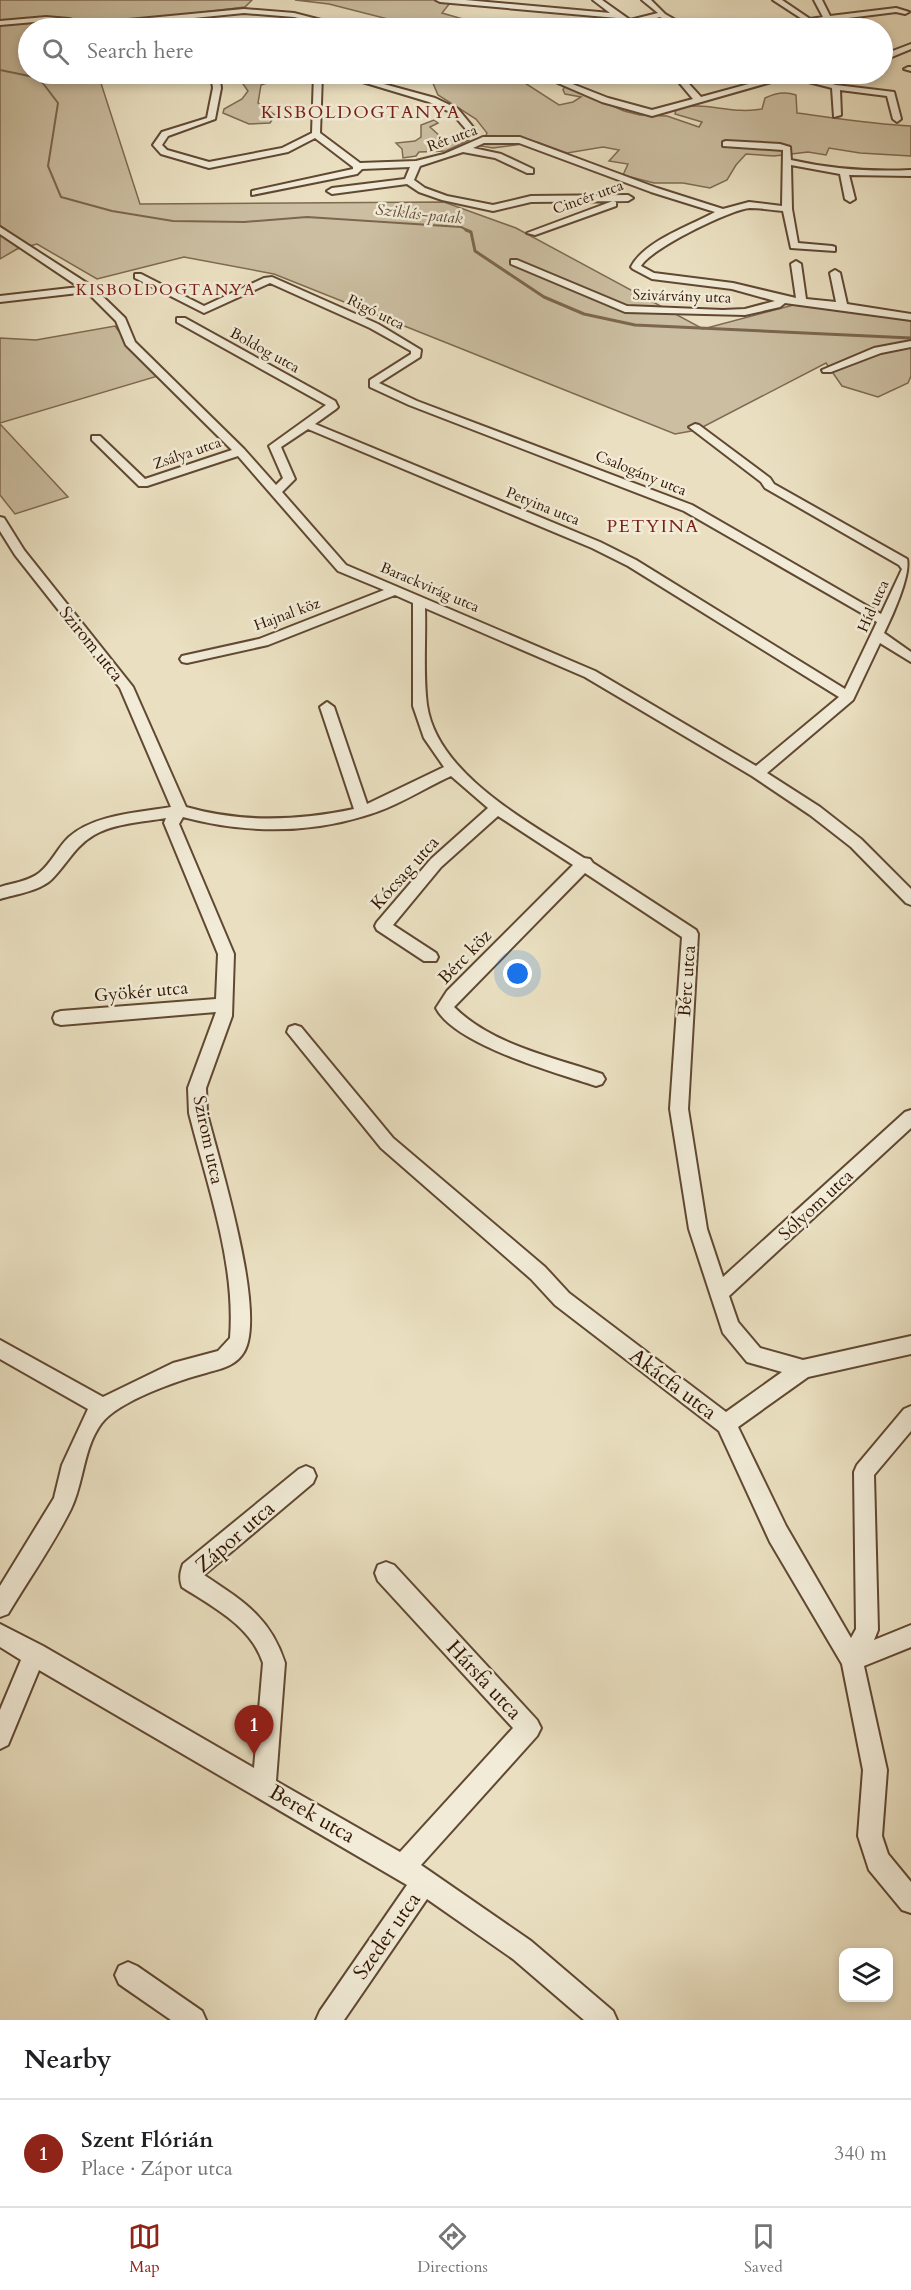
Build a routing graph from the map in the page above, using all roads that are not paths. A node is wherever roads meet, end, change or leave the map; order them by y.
1 (440, 0) edge
2 (597, 0) edge
3 (646, 0) edge
4 (777, 0) edge
5 (818, 0) edge
6 (661, 15) junction
7 (907, 15) edge
8 (619, 16) junction
9 (199, 18) edge
10 (297, 18) edge
11 (622, 18) edge
12 (653, 18) edge
13 (667, 18) edge
14 (804, 18) edge
15 (827, 18) edge
16 (836, 18) edge
17 (18, 21) edge
18 (0, 22) edge
19 (911, 46) edge
20 (893, 53) edge
21 (216, 84) edge
22 (318, 84) edge
23 (375, 84) edge
24 (566, 84) edge
25 (685, 84) edge
26 (754, 84) edge
27 (826, 84) edge
28 (836, 87) junction
29 (698, 99) junction
30 (837, 115) dead end
31 (897, 120) dead end
32 (473, 132) dead end
33 (316, 134) junction
34 (726, 144) dead end
35 (464, 150) junction
36 (786, 161) junction
37 (416, 164) junction
38 (358, 166) junction
39 (530, 171) dead end
40 (843, 171) junction
41 (911, 173) edge
42 (409, 181) junction
43 (654, 190) junction
44 (332, 191) dead end
45 (255, 193) dead end
46 (628, 198) junction
47 (850, 199) dead end
48 (787, 208) junction
49 (723, 212) junction
50 (0, 230) edge
51 (532, 233) dead end
52 (832, 249) dead end
53 (514, 262) dead end
54 (796, 264) dead end
55 (836, 273) dead end
56 (138, 276) dead end
57 (88, 290) junction
58 (0, 299) edge
59 (783, 300) junction
60 (801, 301) junction
61 (842, 306) junction
62 (911, 316) edge
63 (181, 320) dead end
64 (911, 344) edge
65 (827, 370) dead end
66 (374, 382) joint
67 (306, 424) junction
68 (695, 427) dead end
69 (96, 438) dead end
70 (240, 450) junction
71 (749, 477) dead end
72 (769, 486) junction
73 (276, 492) junction
74 (0, 520) edge
75 (394, 591) junction
76 (419, 602) junction
77 (884, 621) junction
78 (878, 635) junction
79 (911, 658) edge
80 (187, 659) dead end
81 (848, 697) junction
82 (327, 707) dead end
83 (453, 769) junction
84 (757, 773) junction
85 (497, 808) junction
86 (180, 811) junction
87 (362, 812) junction
88 (585, 863) junction
89 (0, 892) edge
90 (911, 899) edge
91 (430, 957) dead end
92 (223, 1005) junction
93 (61, 1018) dead end
94 (295, 1032) dead end
95 (596, 1079) dead end
96 (911, 1117) edge
97 (720, 1292) junction
98 (911, 1345) edge
99 (0, 1349) edge
100 (803, 1369) junction
101 (101, 1409) junction
102 (911, 1416) edge
103 (726, 1424) junction
104 (306, 1476) dead end
105 (386, 1573) dead end
106 (0, 1606) edge
107 (0, 1635) edge
108 (911, 1636) edge
109 (35, 1654) junction
110 (852, 1660) junction
111 (0, 1737) edge
112 (264, 1786) junction
113 (403, 1867) junction
114 (424, 1882) junction
115 (911, 1901) edge
116 (128, 1975) dead end
117 (193, 2020) edge
118 (329, 2020) edge
119 (604, 2020) edge

1 - 8 street
2 - 8 street
3 - 6 street
4 - 14 street
5 - 15 street
6 - 12 street
6 - 13 street
7 - 16 street
8 - 11 street
9 - 10 street
17 - 18 street
19 - 20 street
21 - 33 street
22 - 33 street
23 - 32 street
24 - 29 street
25 - 29 street
26 - 29 street
27 - 28 street
28 - 30 street
28 - 31 street
33 - 38 street
34 - 36 street
35 - 37 street, Rét utca
35 - 39 street
35 - 43 street, Rét utca
36 - 40 street
36 - 48 street
37 - 38 street, Rét utca
37 - 42 street
38 - 45 street, Rét utca
40 - 41 street
40 - 47 street
42 - 44 street
42 - 46 street
43 - 46 street, Cincér utca
43 - 49 street, Rét utca
46 - 51 street, Cincér utca
48 - 49 street
48 - 52 street
49 - 59 street, Szivárvány utca
50 - 57 street, Barackvirág utca
53 - 59 street, Szivárvány utca
54 - 60 street
55 - 61 street
56 - 66 street, Rigó utca
57 - 58 street
57 - 70 street, Barackvirág utca
59 - 60 street, Szivárvány utca
60 - 61 street, Szivárvány utca
61 - 62 street, Szivárvány utca
63 - 67 street, Boldog utca
64 - 65 street
66 - 77 street, Csalogány utca
67 - 73 street
67 - 81 street, Petyina utca
68 - 72 street, Híd utca
69 - 70 street, Zsálya utca
70 - 73 street, Barackvirág utca
71 - 72 street, Híd utca
72 - 77 street, Híd utca
73 - 75 street, Barackvirág utca
74 - 86 street, Szirom utca
75 - 76 street, Barackvirág utca
75 - 80 street, Hajnal köz
76 - 83 street, Bérc utca
76 - 84 street, Barackvirág utca
77 - 78 street, Híd utca
78 - 79 street
78 - 81 street, Híd utca
81 - 84 street, Híd utca
82 - 87 street
83 - 85 street, Bérc utca
83 - 87 street
84 - 90 street, Barackvirág utca
85 - 88 street, Bérc utca
85 - 91 street, Kócsag utca
86 - 87 street
86 - 89 street
86 - 92 street, Szirom utca
88 - 95 street, Bérc köz
88 - 97 street, Bérc utca
92 - 93 street, Gyökér utca
92 - 101 street, Szirom utca
94 - 103 street, Akácfa utca
96 - 97 street, Sólyom utca
97 - 100 street, Bérc utca
98 - 100 street, Bérc utca
99 - 101 street
100 - 103 street, Bérc utca
101 - 106 street, Szirom utca
102 - 110 street
103 - 110 street, Akácfa utca
104 - 112 street, Zápor utca
105 - 113 street, Hársfa utca
107 - 109 street, Berek utca
108 - 110 street
109 - 111 street
109 - 112 street, Berek utca
110 - 115 street, Akácfa utca
112 - 113 street, Berek utca
113 - 114 street, Berek utca
114 - 118 street, Szeder utca
114 - 119 street, Berek utca
116 - 117 street

